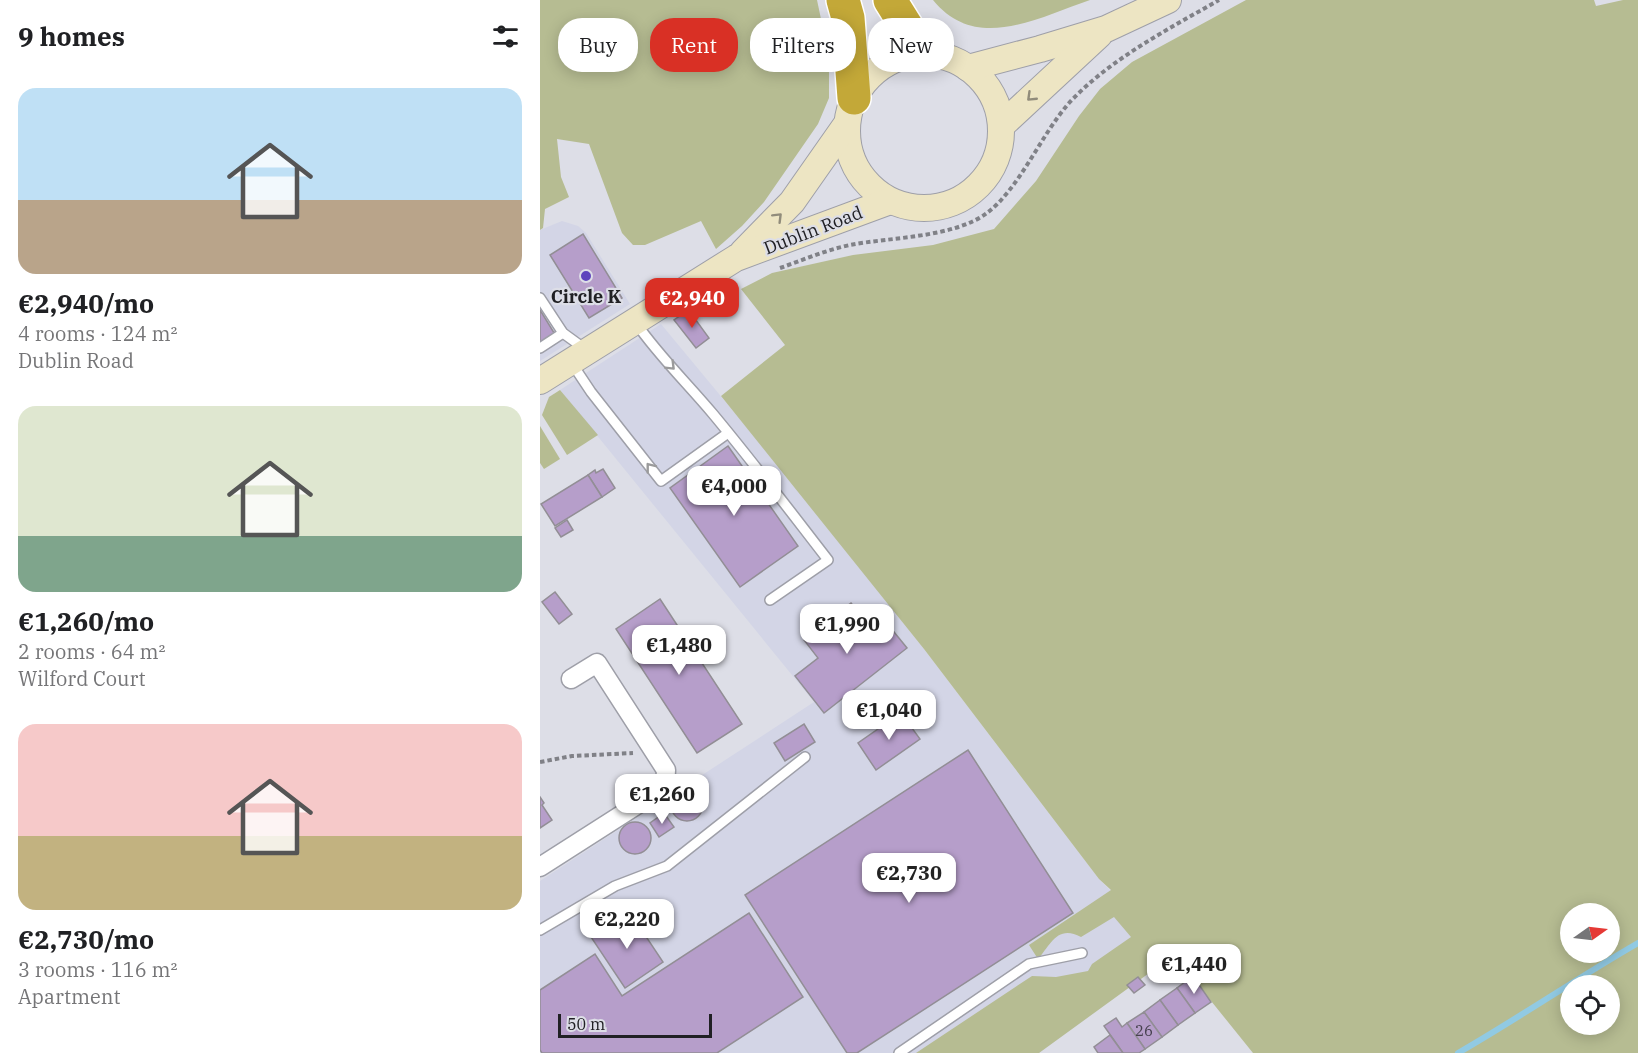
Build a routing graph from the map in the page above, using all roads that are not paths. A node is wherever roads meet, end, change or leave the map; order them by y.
1 (843, 0) edge
2 (890, 0) edge
3 (1168, 0) edge
4 (901, 18) edge
5 (1106, 29) junction
6 (954, 61) edge
7 (968, 68) junction
8 (875, 72) edge
9 (850, 111) junction
10 (1001, 126) junction
11 (890, 201) junction
12 (736, 258) junction
13 (540, 298) edge
14 (550, 314) junction
15 (540, 321) edge
16 (634, 321) junction
17 (562, 333) junction
18 (540, 348) edge
19 (579, 356) junction
20 (540, 381) edge
21 (728, 433) junction
22 (770, 600) dead end
23 (571, 679) dead end
24 (805, 757) dead end
25 (540, 867) edge
26 (540, 930) edge
27 (1082, 953) dead end
28 (899, 1053) edge

1 - 9 highway
2 - 4 highway
3 - 5 main road
5 - 7 main road
5 -> 10 main road
6 - 7 main road
7 - 10 main road
8 - 9 main road
9 - 11 main road
12 -> 9 main road, Dublin Road
10 - 11 main road
11 - 12 main road, Dublin Road
12 - 16 main road, Dublin Road
13 - 14 lane
14 - 15 lane
14 - 17 lane
16 - 19 main road, Dublin Road
16 -> 21 lane
17 - 18 lane
17 - 19 lane
19 - 20 main road, Dublin Road
21 -> 19 lane
21 - 22 lane
23 - 25 street
24 - 26 lane
27 - 28 lane

